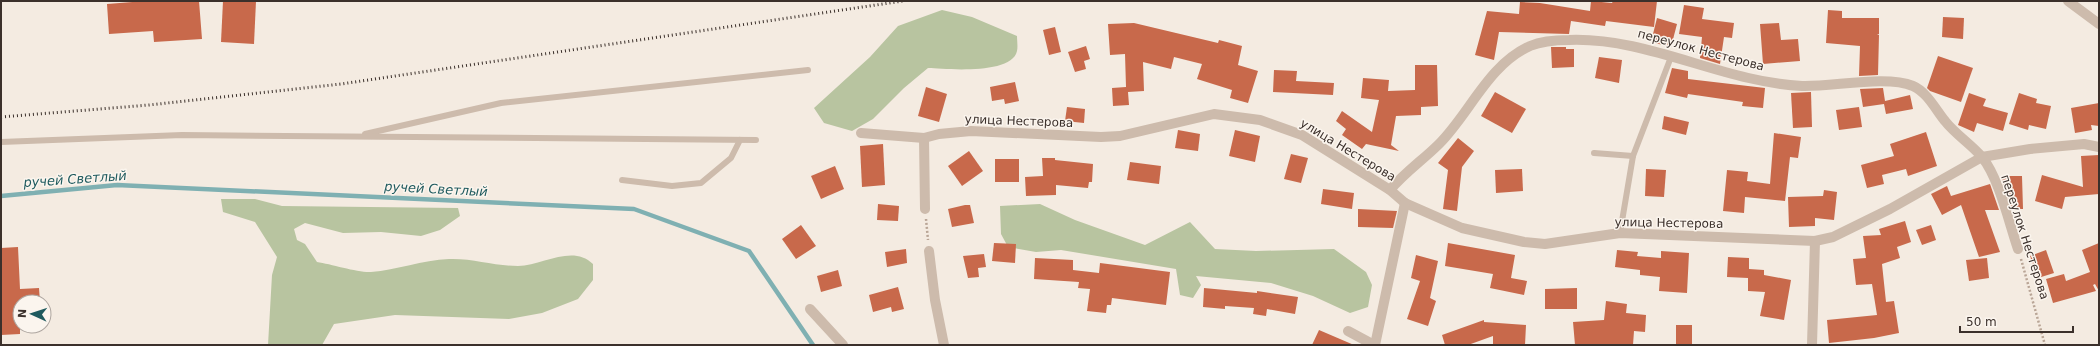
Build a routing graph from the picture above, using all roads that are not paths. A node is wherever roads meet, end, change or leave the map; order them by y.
1 (2068, 1) edge
2 (2099, 24) edge
3 (1671, 57) junction
4 (808, 70) dead end
5 (861, 133) dead end
6 (354, 137) junction
7 (924, 138) junction
8 (740, 140) junction
9 (756, 140) dead end
10 (1, 142) edge
11 (2099, 147) edge
12 (1594, 153) dead end
13 (1633, 156) junction
14 (1982, 157) junction
15 (622, 180) dead end
16 (1390, 190) junction
17 (1404, 204) junction
18 (925, 209) road end
19 (1620, 233) junction
20 (1815, 241) junction
21 (2018, 249) road end
22 (929, 251) road end
23 (810, 309) dead end
24 (1348, 331) dead end
25 (843, 345) edge
26 (944, 345) edge
27 (1375, 345) edge
28 (1812, 345) edge

1 - 2 street
3 - 13 lane
3 - 14 street, переулок Нестерова
3 - 16 street, переулок Нестерова
4 - 6 lane
5 - 7 street, улица Нестерова
6 - 8 lane
6 - 10 lane
7 - 16 street, улица Нестерова
7 - 18 street
8 - 9 lane
8 - 15 lane
11 - 14 street, улица Нестерова
12 - 13 lane
13 - 19 lane
14 - 20 street, улица Нестерова
14 - 21 street, переулок Нестерова
16 - 17 street, улица Нестерова
17 - 19 street, улица Нестерова
17 - 27 street
19 - 20 street, улица Нестерова
20 - 28 street
22 - 26 street
23 - 25 street
24 - 27 street

